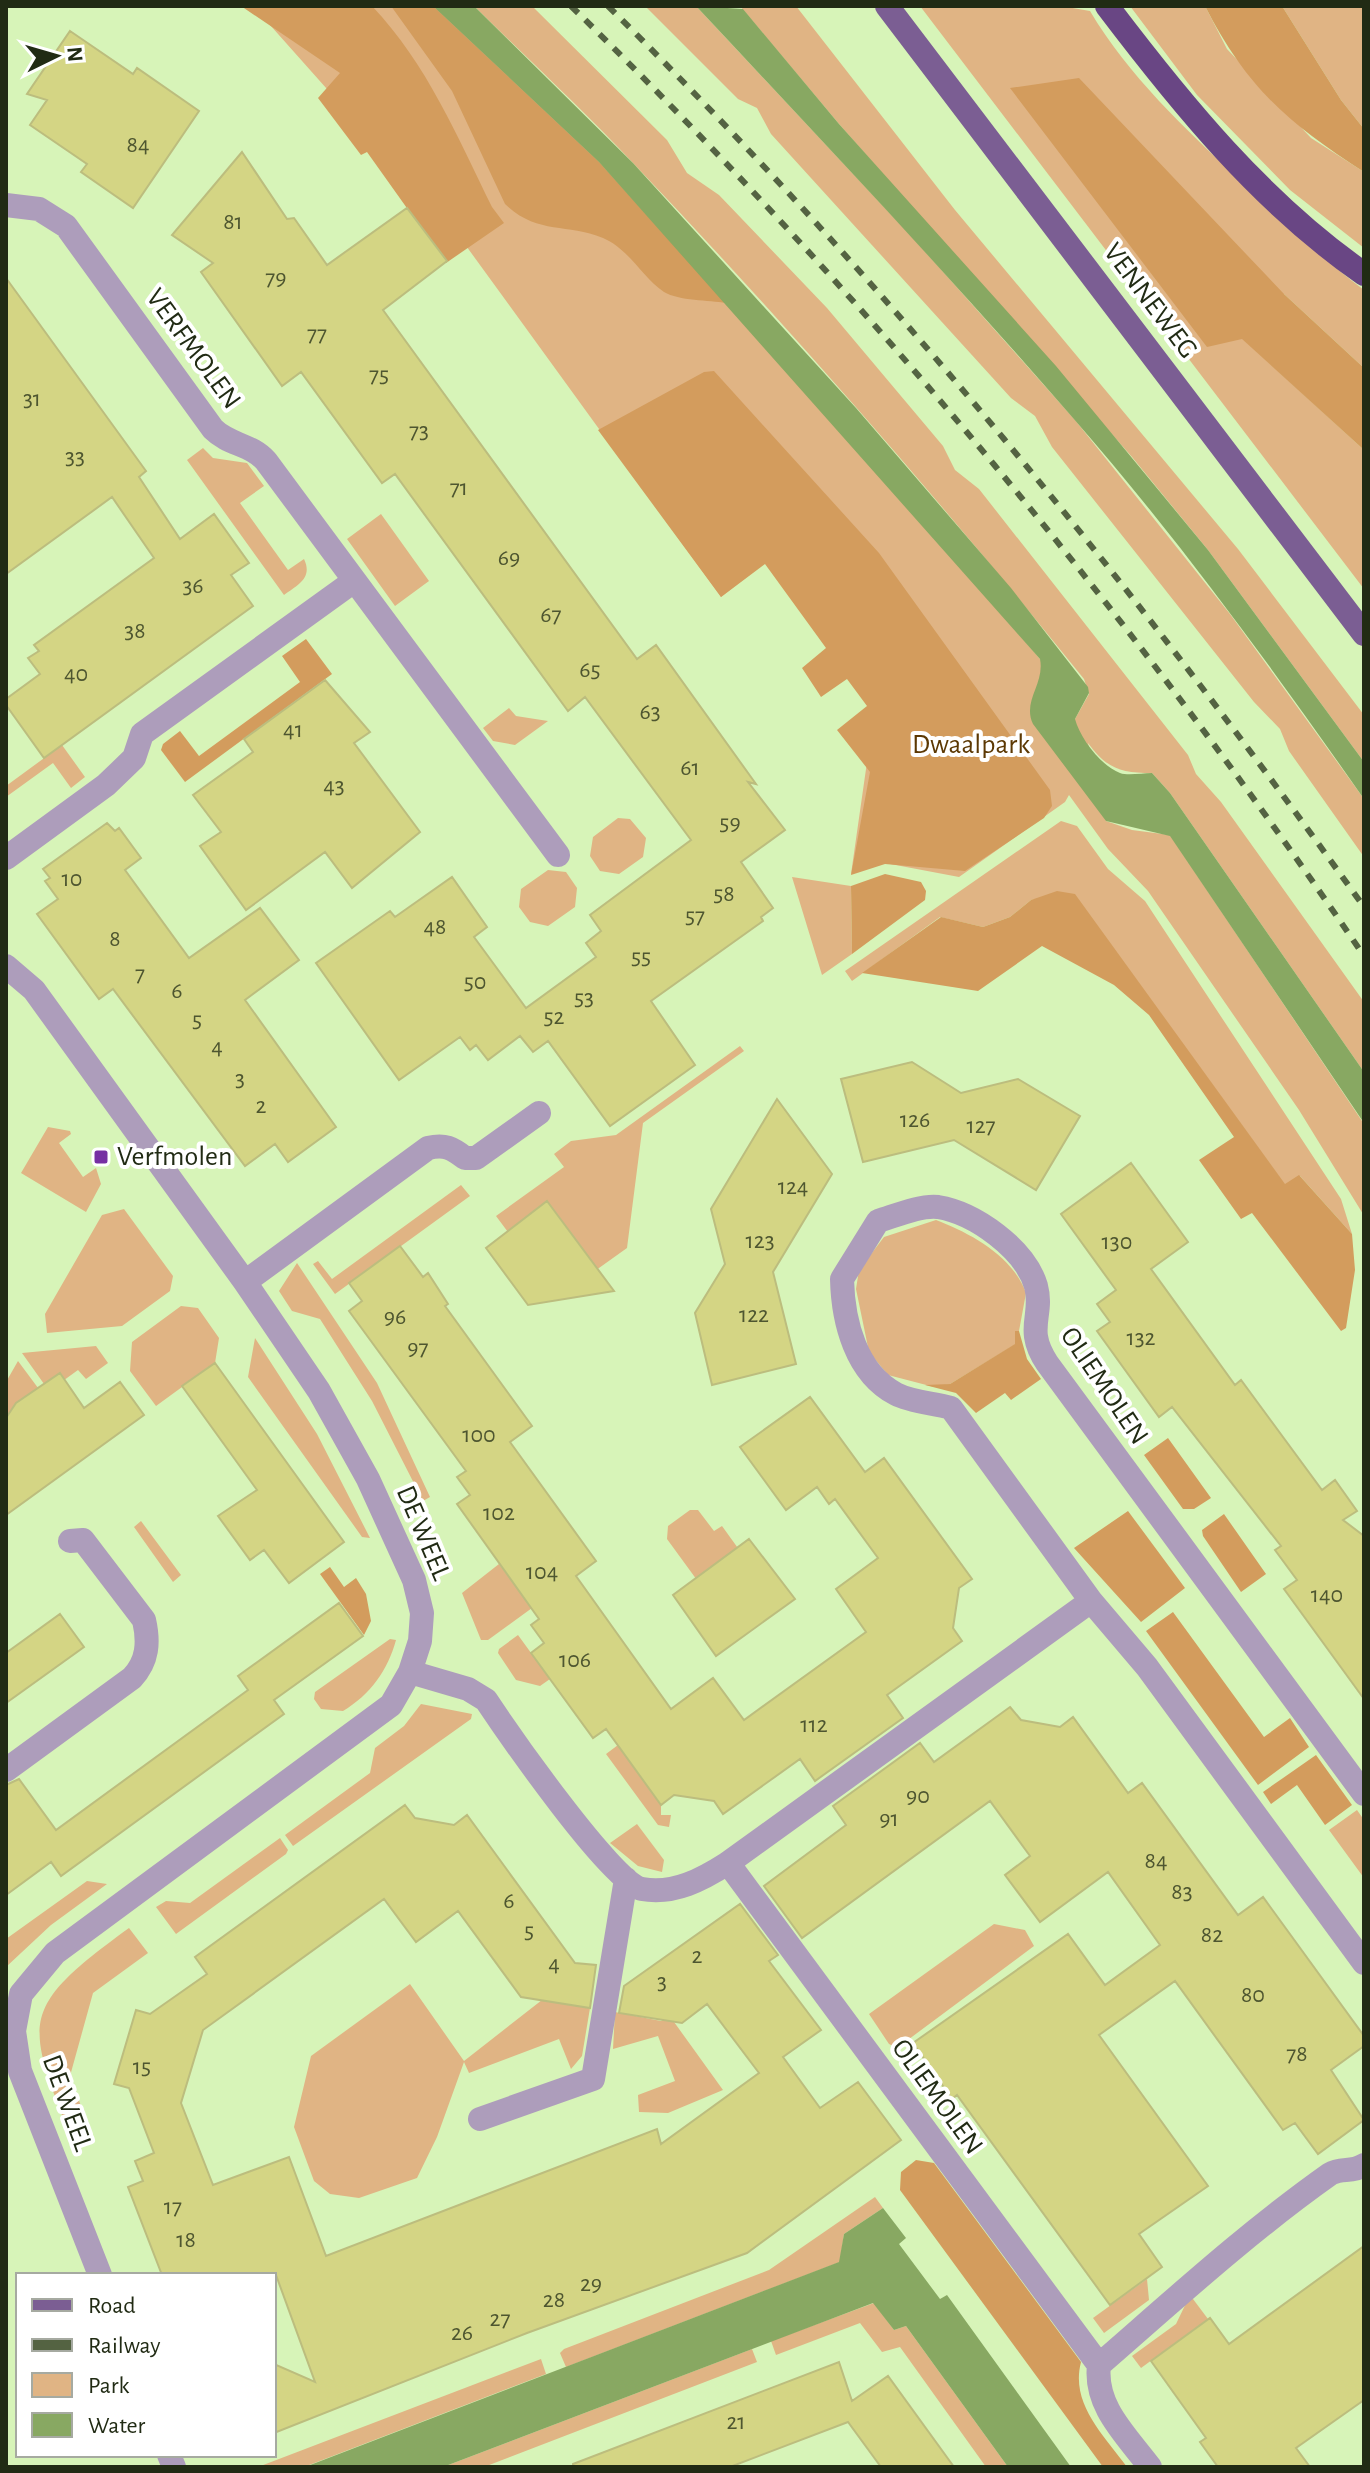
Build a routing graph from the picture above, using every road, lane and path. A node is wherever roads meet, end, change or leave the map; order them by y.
1 (887, 6) edge
2 (1107, 6) edge
3 (6, 205) edge
4 (1364, 274) edge
5 (354, 581) junction
6 (1364, 634) edge
7 (558, 855) dead end
8 (6, 858) edge
9 (6, 966) edge
10 (539, 1113) dead end
11 (245, 1282) junction
12 (70, 1541) dead end
13 (1091, 1601) junction
14 (410, 1672) junction
15 (6, 1770) edge
16 (1364, 1794) edge
17 (728, 1863) junction
18 (626, 1879) junction
19 (1364, 1963) edge
20 (14, 1992) edge
21 (480, 2119) dead end
22 (1364, 2165) edge
23 (99, 2273) edge
24 (1099, 2365) junction
25 (1150, 2467) edge

1 - 6 main road, VENNEWEG
2 - 4 highway
3 - 5 street, VERFMOLEN
5 - 7 street, VERFMOLEN
5 - 8 street
9 - 11 street, DE WEEL
10 - 11 street
11 - 14 street, DE WEEL
12 - 15 street
13 - 16 street, OLIEMOLEN
13 - 17 street
13 - 19 street, OLIEMOLEN
14 - 18 street
14 - 20 street, DE WEEL
17 - 18 street
17 - 24 street, OLIEMOLEN
18 - 21 street
20 - 23 street, DE WEEL
22 - 24 street
24 - 25 street, OLIEMOLEN

